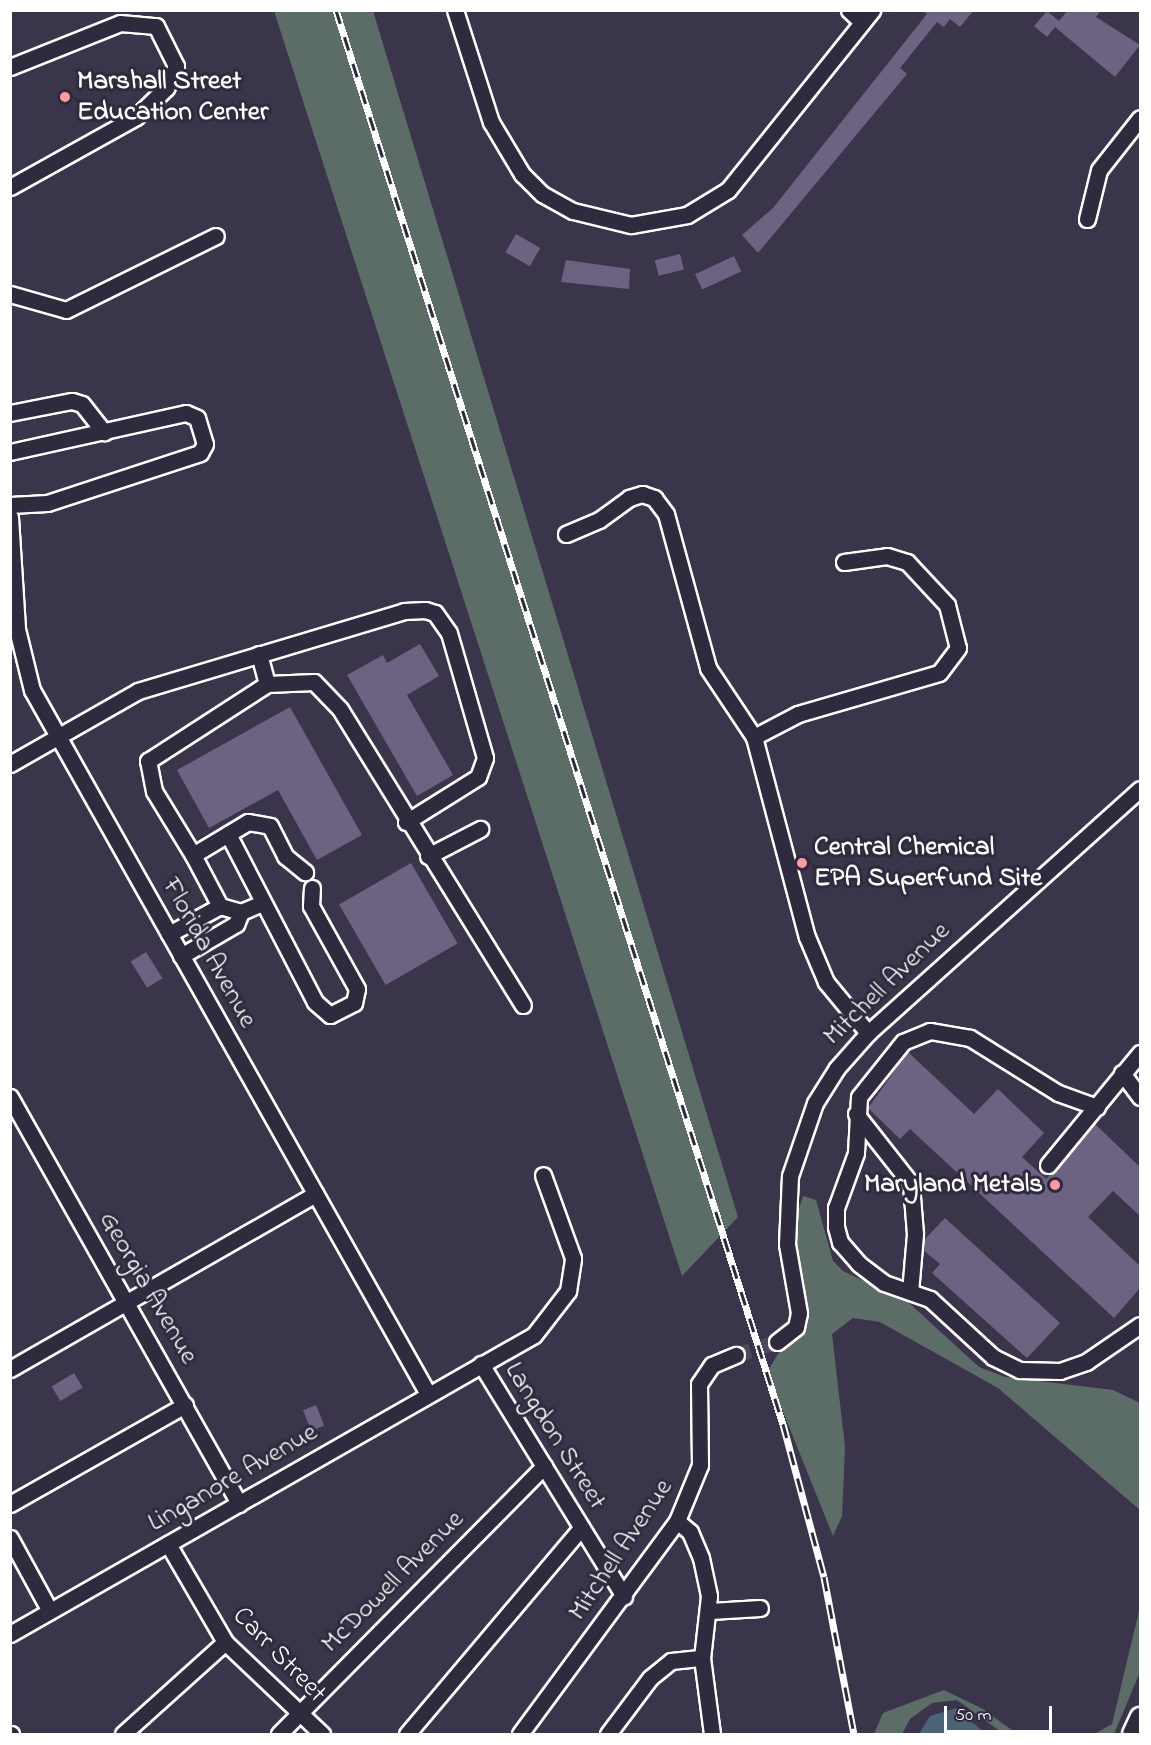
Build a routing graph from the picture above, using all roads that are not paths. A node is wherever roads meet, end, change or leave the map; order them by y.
1 (455, 10) edge
2 (849, 10) edge
3 (867, 16) edge
4 (10, 67) edge
5 (1140, 118) edge
6 (10, 187) edge
7 (1086, 219) dead end
8 (216, 236) dead end
9 (10, 294) edge
10 (10, 413) edge
11 (104, 432) junction
12 (10, 452) edge
13 (10, 505) edge
14 (10, 517) edge
15 (566, 534) dead end
16 (844, 562) dead end
17 (259, 654) junction
18 (267, 684) junction
19 (754, 737) junction
20 (57, 738) junction
21 (10, 764) edge
22 (1140, 789) edge
23 (406, 822) junction
24 (480, 829) dead end
25 (228, 834) junction
26 (193, 855) junction
27 (428, 856) junction
28 (304, 872) dead end
29 (312, 888) dead end
30 (262, 903) junction
31 (220, 906) junction
32 (241, 912) junction
33 (169, 934) junction
34 (181, 956) junction
35 (523, 1005) dead end
36 (868, 1033) junction
37 (1140, 1053) edge
38 (1122, 1073) junction
39 (10, 1097) edge
40 (1140, 1097) edge
41 (1097, 1107) junction
42 (856, 1114) junction
43 (1048, 1165) dead end
44 (543, 1175) dead end
45 (315, 1194) junction
46 (910, 1292) junction
47 (127, 1303) junction
48 (1140, 1325) edge
49 (777, 1342) tunnel mouth
50 (735, 1355) tunnel mouth
51 (481, 1364) junction
52 (10, 1369) edge
53 (428, 1394) junction
54 (185, 1405) junction
55 (544, 1466) junction
56 (10, 1504) edge
57 (239, 1504) junction
58 (677, 1521) junction
59 (582, 1528) junction
60 (10, 1538) edge
61 (168, 1544) junction
62 (624, 1596) junction
63 (760, 1608) dead end
64 (50, 1611) junction
65 (710, 1611) junction
66 (10, 1634) edge
67 (225, 1642) junction
68 (702, 1658) junction
69 (298, 1714) junction
70 (1140, 1717) edge
71 (123, 1734) edge
72 (279, 1734) edge
73 (322, 1734) edge
74 (407, 1734) edge
75 (520, 1734) edge
76 (608, 1734) edge
77 (712, 1734) edge
78 (1132, 1734) edge

1 - 3 street
2 - 3 street
4 - 6 street
5 - 7 street
8 - 9 street
10 - 11 street
11 - 12 street
11 - 13 street
14 - 20 street, Florida Avenue
15 - 19 street
16 - 19 street
17 - 18 street
17 - 20 street
17 - 23 street
18 - 23 street
18 - 26 street
19 - 36 street
20 - 21 street
20 - 33 street, Florida Avenue
22 - 36 street, Mitchell Avenue
23 - 27 street
24 - 27 street
25 - 26 street
25 - 28 street
25 - 30 street
26 - 31 street
27 - 35 street
29 - 30 street
30 - 32 street
31 - 32 street
31 - 33 street
32 - 34 street
33 - 34 street, Florida Avenue
34 - 45 street, Florida Avenue
36 - 49 street, Mitchell Avenue
37 - 38 street
38 - 40 street
38 - 41 street
39 - 47 street, Georgia Avenue
41 - 42 street
41 - 43 street
42 - 46 street
42 - 46 street
44 - 51 street, Linganore Avenue
45 - 47 street
45 - 53 street, Florida Avenue
46 - 48 street
47 - 52 street
47 - 54 street, Georgia Avenue
50 - 58 street, Mitchell Avenue
51 - 53 street, Linganore Avenue
51 - 55 street, Langdon Street
53 - 57 street, Linganore Avenue
54 - 56 street
54 - 57 street, Georgia Avenue
55 - 59 street, Langdon Street
55 - 69 street, McDowell Avenue
57 - 61 street, Linganore Avenue
58 - 62 street, Mitchell Avenue
58 - 65 street
59 - 62 street, Langdon Street
59 - 74 street
60 - 64 street
61 - 64 street, Linganore Avenue
61 - 67 street, Carr Street
62 - 75 street, Mitchell Avenue
63 - 65 street
64 - 66 street, Linganore Avenue
65 - 68 street
67 - 69 street, Carr Street
67 - 71 street
68 - 76 street
68 - 77 street
69 - 72 street, McDowell Avenue
69 - 73 street, Carr Street
70 - 78 main road

